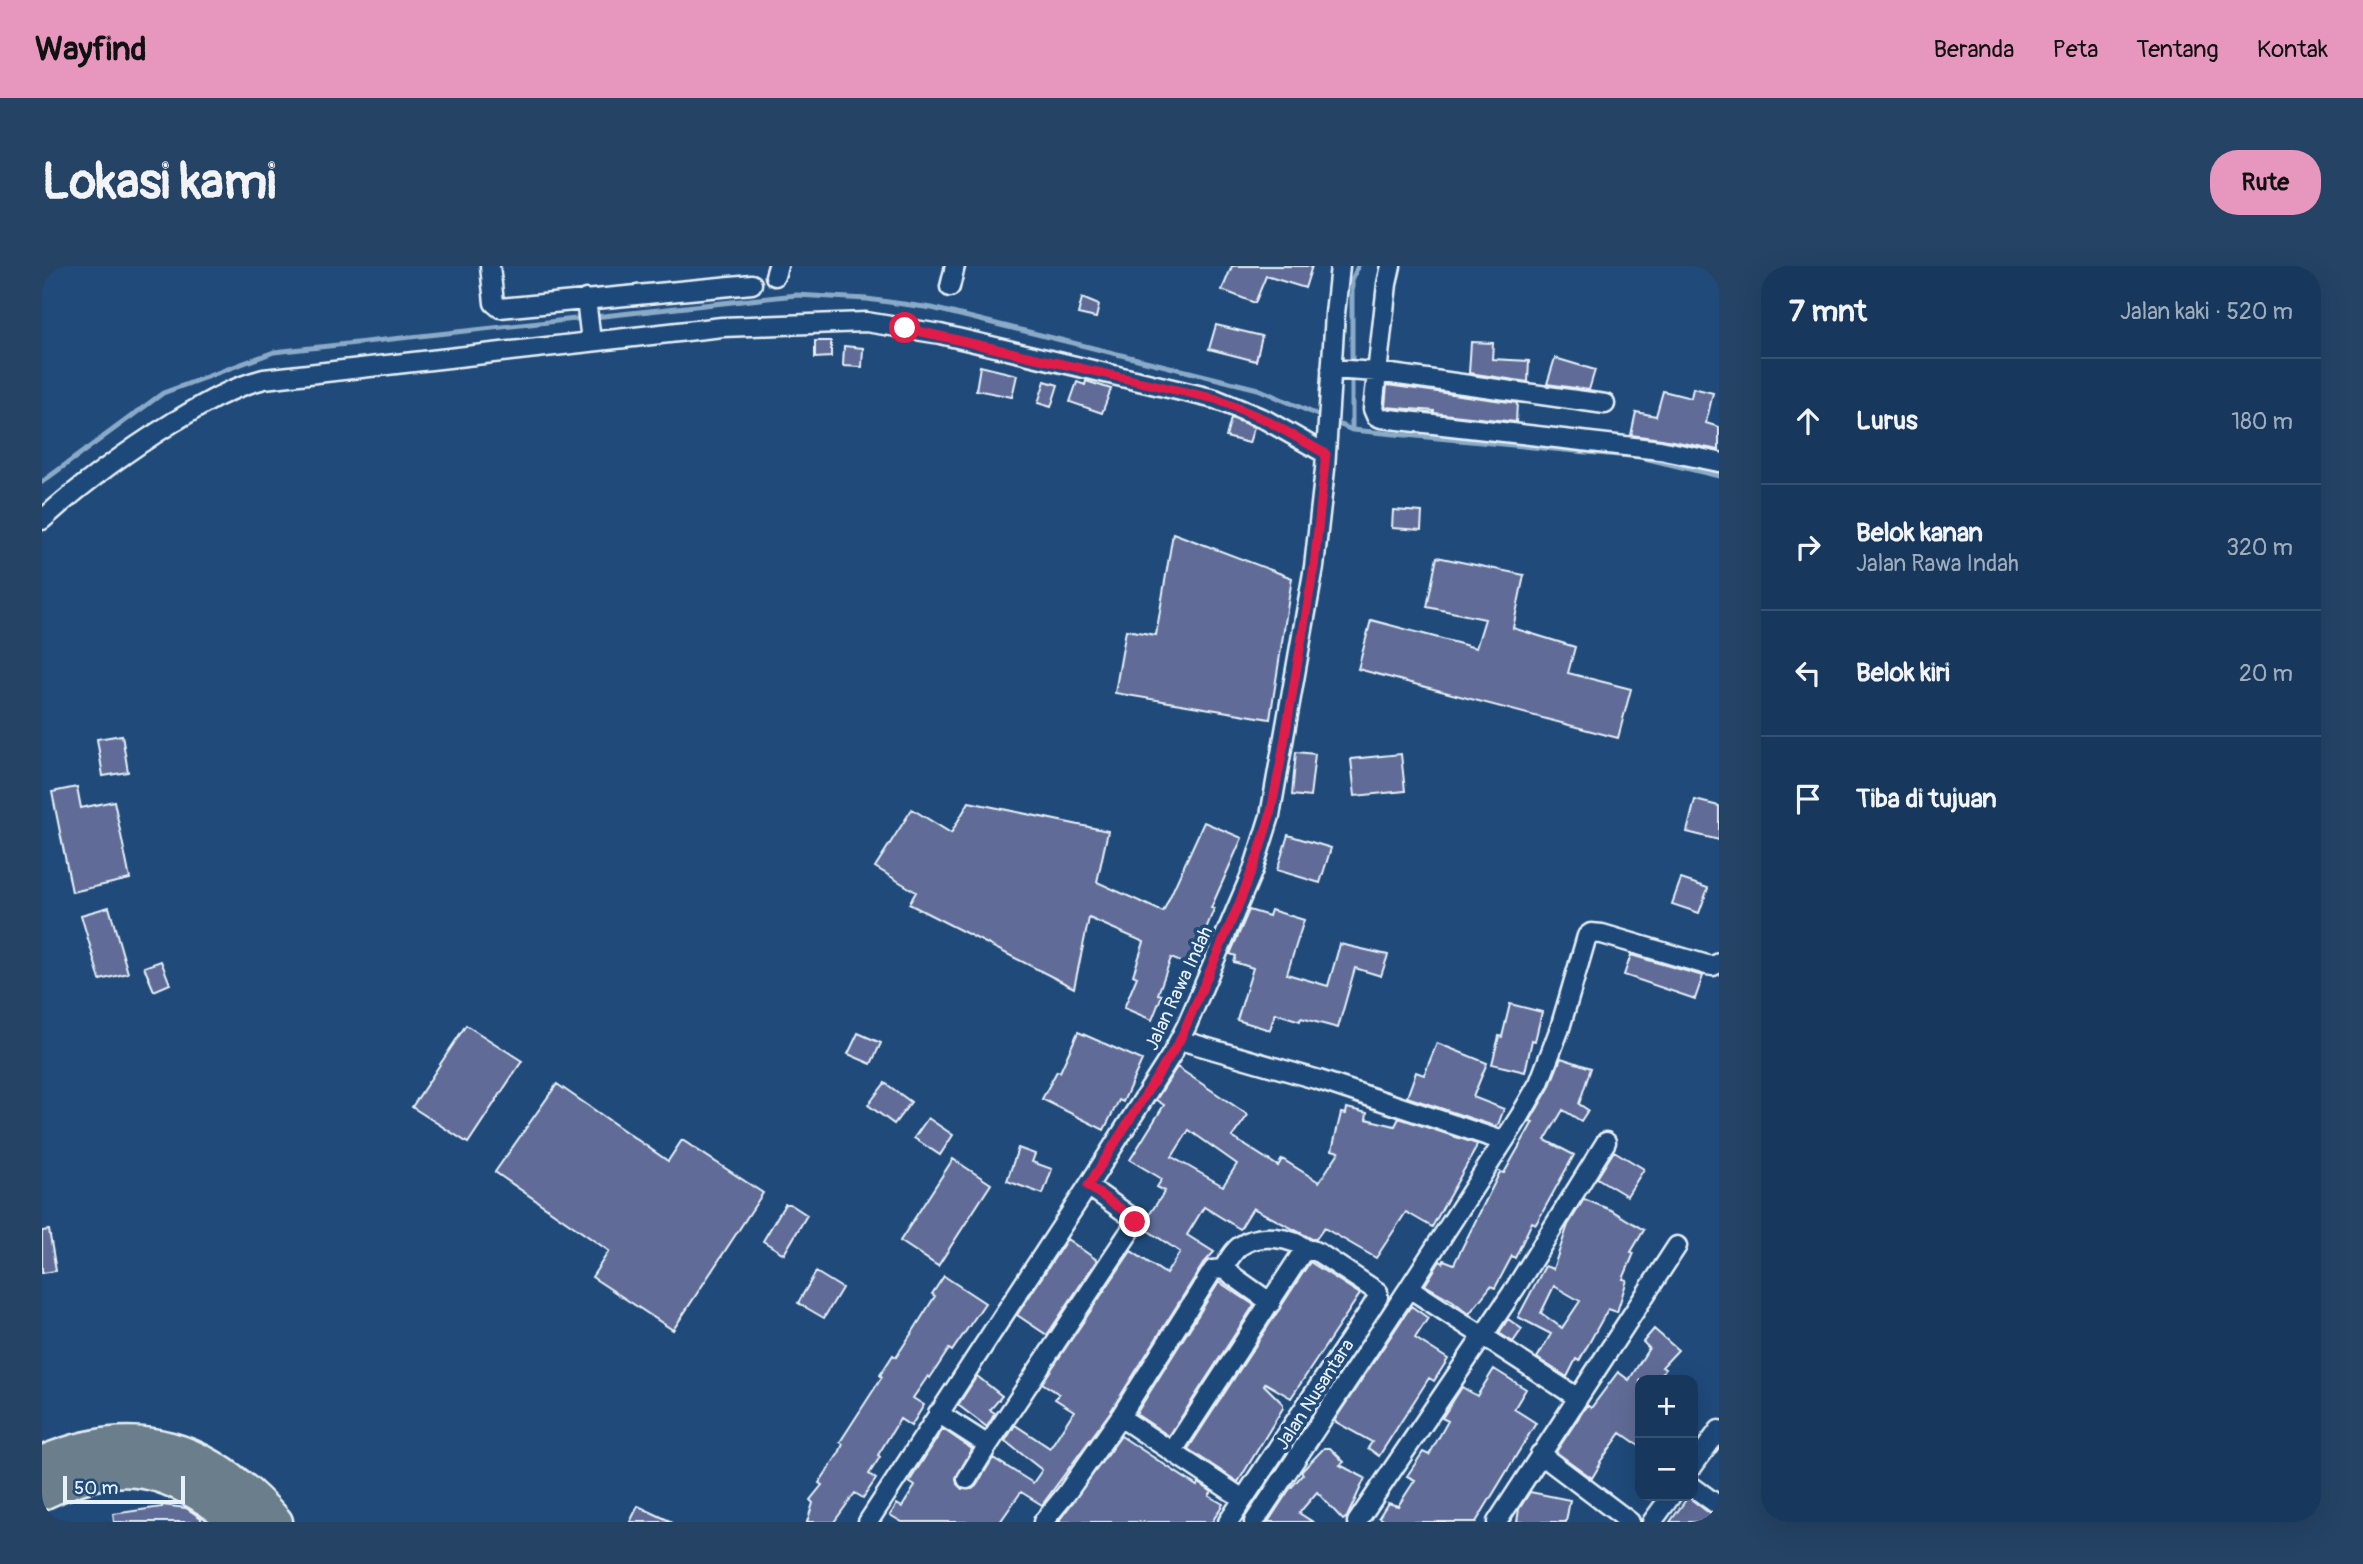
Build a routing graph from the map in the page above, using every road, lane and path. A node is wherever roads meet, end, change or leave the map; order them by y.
1 (490, 266) edge
2 (955, 266) edge
3 (1340, 266) edge
4 (1391, 266) edge
5 (752, 284) dead end
6 (950, 287) dead end
7 (586, 299) junction
8 (590, 333) junction
9 (1335, 369) junction
10 (1372, 371) junction
11 (1605, 404) dead end
12 (1326, 445) junction
13 (1719, 462) edge
14 (42, 520) edge
15 (1719, 964) edge
16 (1180, 1040) junction
17 (1503, 1141) junction
18 (1606, 1142) dead end
19 (1088, 1186) junction
20 (1677, 1246) dead end
21 (1309, 1251) junction
22 (1223, 1269) junction
23 (1409, 1288) junction
24 (1271, 1303) junction
25 (1481, 1336) junction
26 (1578, 1398) junction
27 (938, 1413) junction
28 (1120, 1418) junction
29 (1719, 1430) edge
30 (988, 1445) junction
31 (1172, 1452) junction
32 (1540, 1454) junction
33 (1698, 1458) edge
34 (42, 1463) edge
35 (967, 1479) dead end
36 (1698, 1491) edge
37 (42, 1493) edge
38 (1243, 1499) junction
39 (1667, 1501) edge
40 (1719, 1506) edge
41 (239, 1522) edge
42 (276, 1522) edge
43 (868, 1522) edge
44 (1043, 1522) edge
45 (1228, 1522) edge
46 (1255, 1522) edge
47 (1357, 1522) edge
48 (1497, 1522) edge
49 (1630, 1522) edge
50 (1652, 1522) edge

1 - 7 street
2 - 6 street
3 - 9 street
4 - 10 street
5 - 7 street
7 - 8 street
8 - 12 street
8 - 14 street
9 - 10 street
9 - 12 street, Jalan Rawa Indah
10 - 11 street
10 - 13 street
12 - 16 street, Jalan Rawa Indah
15 - 17 street, Jalan Nusantara
16 - 17 street
16 - 19 street, Jalan Rawa Indah
17 - 23 street, Jalan Nusantara
18 - 25 street
19 - 27 street, Jalan Rawa Indah
19 - 30 street
20 - 26 street
21 - 22 street
21 - 24 street
21 - 38 street
22 - 24 street
22 - 28 street
23 - 25 street
23 - 46 street, Jalan Nusantara
24 - 31 street
25 - 26 street
25 - 47 street
26 - 32 street
27 - 30 street
27 - 43 street, Jalan Rawa Indah
28 - 31 street
28 - 44 street
29 - 33 street
30 - 35 street
31 - 38 street
32 - 48 street
32 - 49 street
34 - 42 highway
36 - 40 street
37 - 41 highway
38 - 45 street
39 - 50 street

